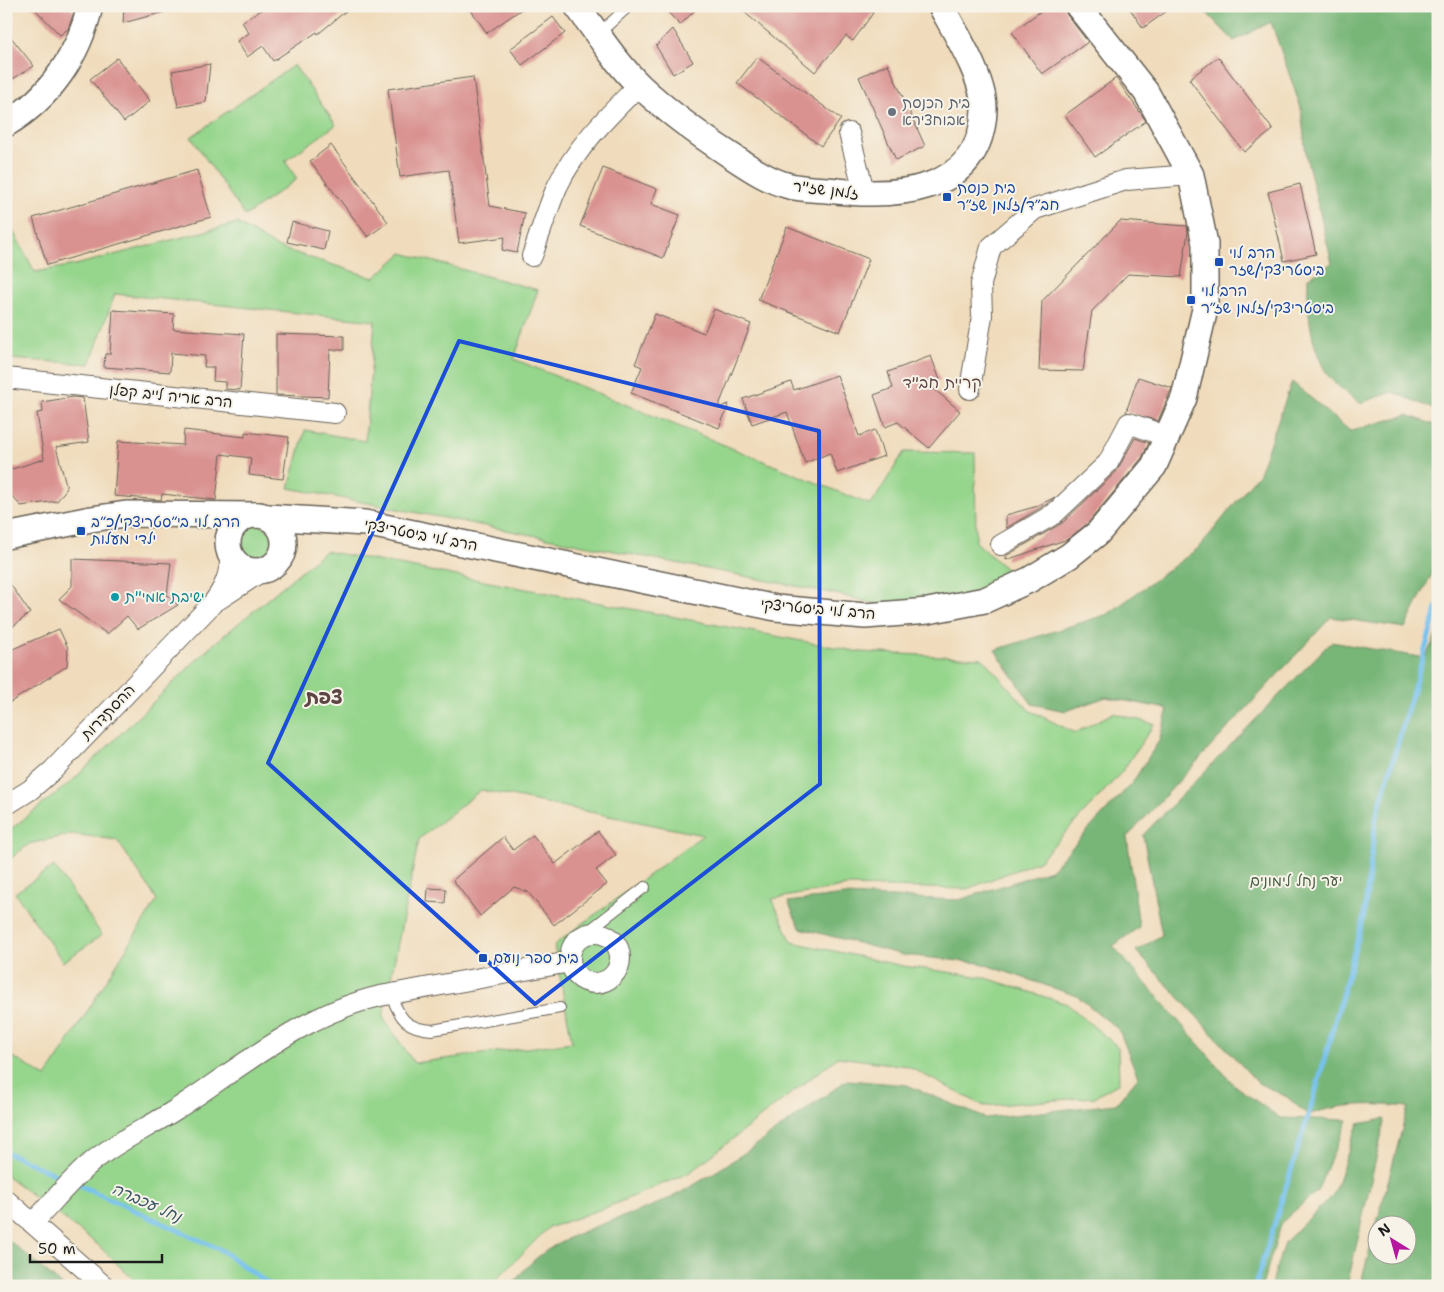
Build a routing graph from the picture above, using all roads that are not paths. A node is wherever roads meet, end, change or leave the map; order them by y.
1 (577, 6) edge
2 (629, 6) edge
3 (941, 6) edge
4 (1078, 6) edge
5 (88, 10) edge
6 (598, 34) junction
7 (639, 85) junction
8 (6, 124) edge
9 (849, 133) dead end
10 (1191, 175) junction
11 (865, 195) junction
12 (532, 256) dead end
13 (6, 378) edge
14 (970, 389) dead end
15 (335, 413) dead end
16 (1168, 437) junction
17 (181, 514) junction
18 (264, 516) junction
19 (355, 522) junction
20 (6, 536) edge
21 (1001, 545) dead end
22 (230, 547) junction
23 (270, 565) junction
24 (205, 612) junction
25 (6, 805) edge
26 (645, 887) dead end
27 (578, 940) junction
28 (570, 962) junction
29 (390, 994) junction
30 (560, 1008) dead end
31 (6, 1200) edge
32 (33, 1222) junction
33 (104, 1286) edge

1 - 6 street, זלמן שז"ר
2 - 6 lane
3 - 11 street, זלמן שז"ר
4 - 10 street, הרב לוי ביסטריצקי
5 - 8 street
6 - 7 street, זלמן שז"ר
7 - 11 street, זלמן שז"ר
7 - 12 street
9 - 11 street
10 - 14 street
10 - 16 street, הרב לוי ביסטריצקי
13 - 15 street, הרב אריה לייב קפלן
16 - 19 street, הרב לוי ביסטריצקי
16 - 21 street
17 - 18 street, הרב לוי ביסטריצקי
17 - 20 street, הרב לוי ביסטריצקי
17 - 22 street
18 - 19 street, הרב לוי ביסטריצקי
18 - 22 street
18 - 23 street
19 - 23 street, הרב לוי ביסטריצקי
22 - 23 street
22 - 24 street, ההסתדרות
23 - 24 street, ההסתדרות
24 - 25 street, ההסתדרות
26 - 27 lane
27 - 28 street
27 - 28 street
28 - 29 street
29 - 30 lane
29 - 32 street
31 - 32 street
32 - 33 street

